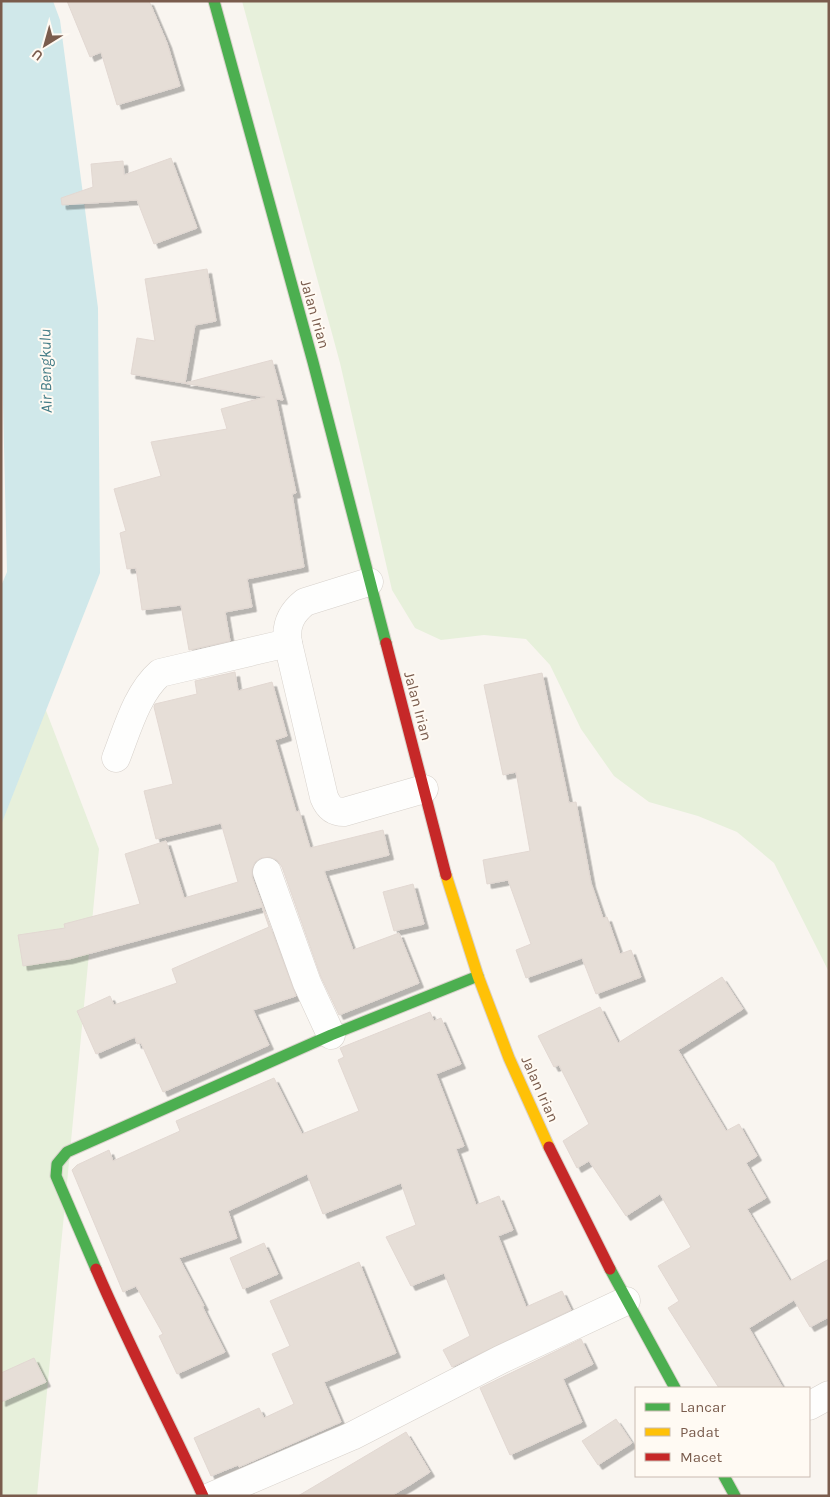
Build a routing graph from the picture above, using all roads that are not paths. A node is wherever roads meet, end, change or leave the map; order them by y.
1 (214, 1) edge
2 (369, 582) junction
3 (288, 643) junction
4 (116, 758) dead end
5 (424, 789) junction
6 (267, 872) dead end
7 (478, 976) junction
8 (331, 1035) junction
9 (626, 1301) junction
10 (674, 1387) edge
11 (829, 1395) edge
12 (810, 1405) edge
13 (725, 1477) edge
14 (203, 1496) edge
15 (212, 1496) edge
16 (735, 1496) edge

1 - 2 main road, Jalan Irian
2 - 3 street
2 - 5 main road, Jalan Irian
3 - 4 street
3 - 5 street
5 - 7 main road, Jalan Irian
6 - 8 street
7 - 8 main road
7 - 9 main road, Jalan Irian
8 - 14 main road
9 - 10 main road, Jalan Irian
9 - 15 street
11 - 12 street
13 - 16 main road

